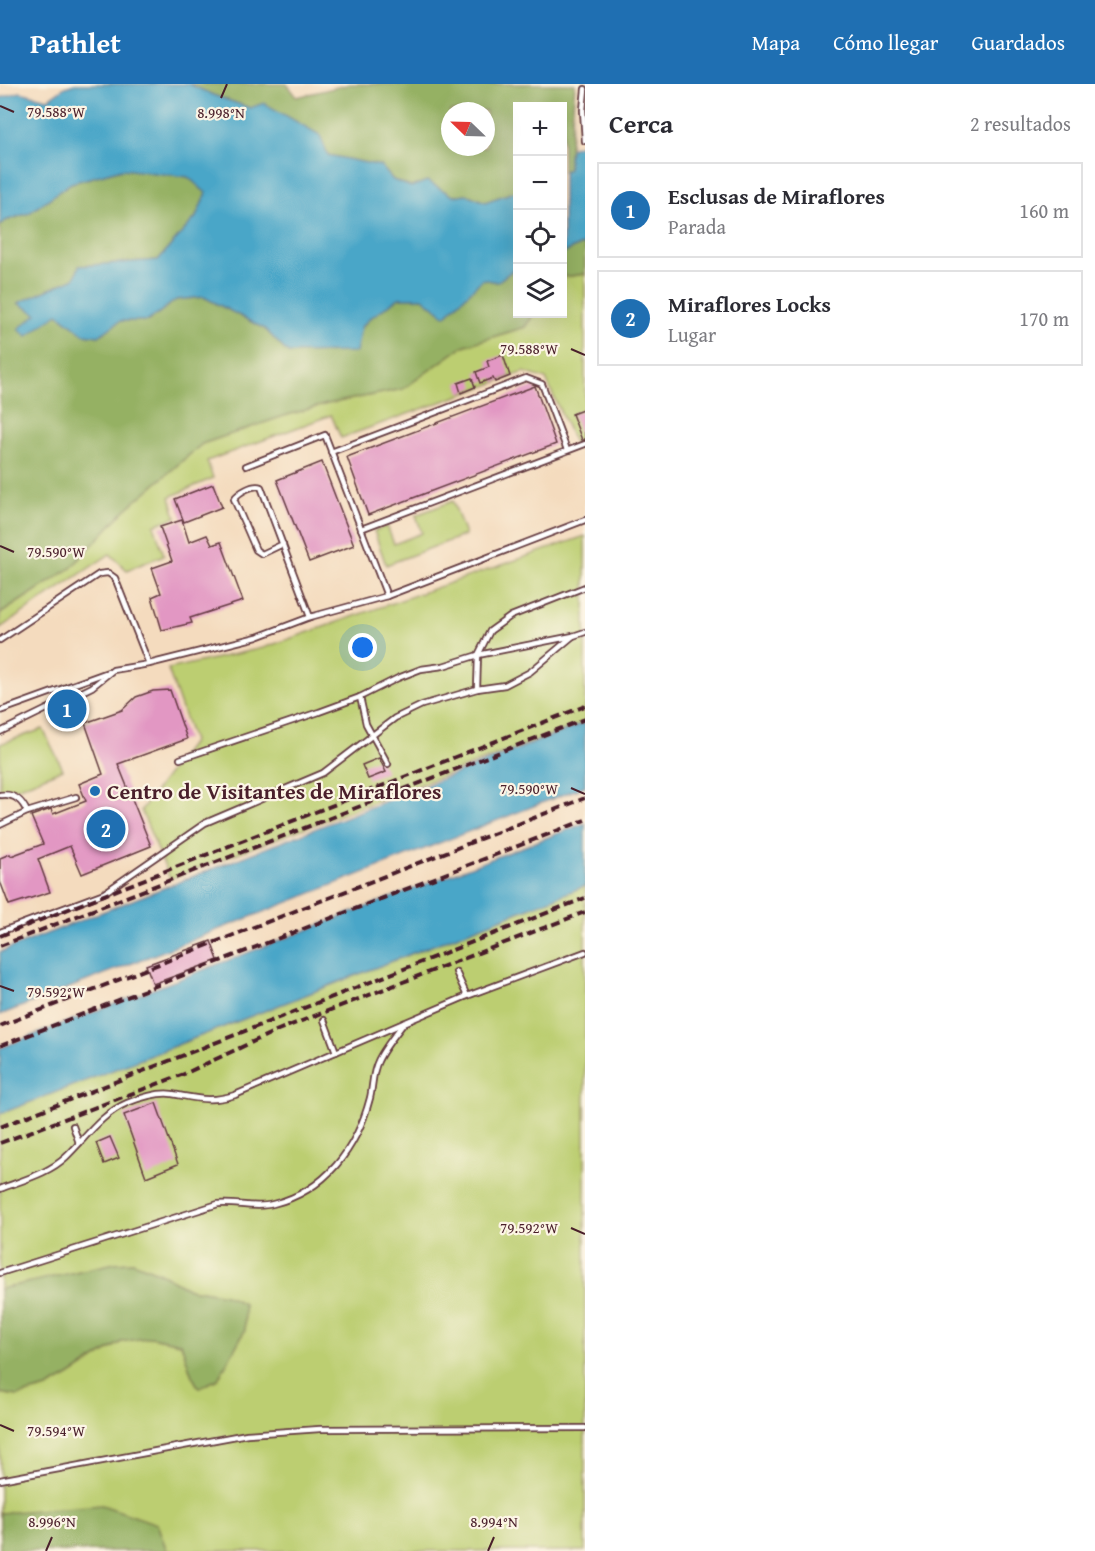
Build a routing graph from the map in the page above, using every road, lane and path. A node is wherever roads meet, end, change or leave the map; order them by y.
1 (585, 89) edge
2 (585, 141) edge
3 (585, 444) edge
4 (567, 450) junction
5 (331, 452) junction
6 (246, 466) dead end
7 (585, 520) edge
8 (361, 529) junction
9 (283, 544) junction
10 (585, 587) edge
11 (387, 596) junction
12 (310, 617) junction
13 (585, 632) edge
14 (573, 636) junction
15 (0, 640) edge
16 (478, 655) junction
17 (149, 664) junction
18 (113, 670) junction
19 (477, 689) junction
20 (360, 697) junction
21 (0, 711) edge
22 (0, 732) edge
23 (373, 735) junction
24 (180, 759) dead end
25 (388, 764) dead end
26 (0, 795) edge
27 (76, 797) dead end
28 (27, 812) junction
29 (0, 825) edge
30 (0, 932) edge
31 (585, 952) edge
32 (456, 972) dead end
33 (467, 996) junction
34 (324, 1020) dead end
35 (405, 1021) junction
36 (336, 1052) junction
37 (73, 1126) dead end
38 (79, 1143) junction
39 (0, 1189) edge
40 (0, 1273) edge
41 (585, 1428) edge
42 (0, 1480) edge

1 - 2 lane
3 - 4 lane
4 - 5 lane
4 - 8 lane
5 - 6 lane
5 - 8 lane
7 - 11 lane
8 - 11 lane
9 - 9 lane
9 - 12 lane
10 - 16 lane
11 - 12 lane
12 - 17 lane
13 - 14 lane
14 - 16 lane
14 - 19 lane
15 - 17 lane
16 - 19 lane
16 - 20 lane
17 - 18 lane
18 - 21 lane
18 - 22 lane
19 - 23 lane
20 - 23 lane
20 - 24 lane
23 - 25 lane
23 - 30 lane
26 - 28 lane
27 - 28 lane
28 - 29 lane
31 - 33 lane
32 - 33 lane
33 - 35 lane
34 - 36 lane
35 - 36 lane
35 - 40 lane
36 - 38 lane
37 - 38 lane
38 - 39 lane
41 - 42 lane

